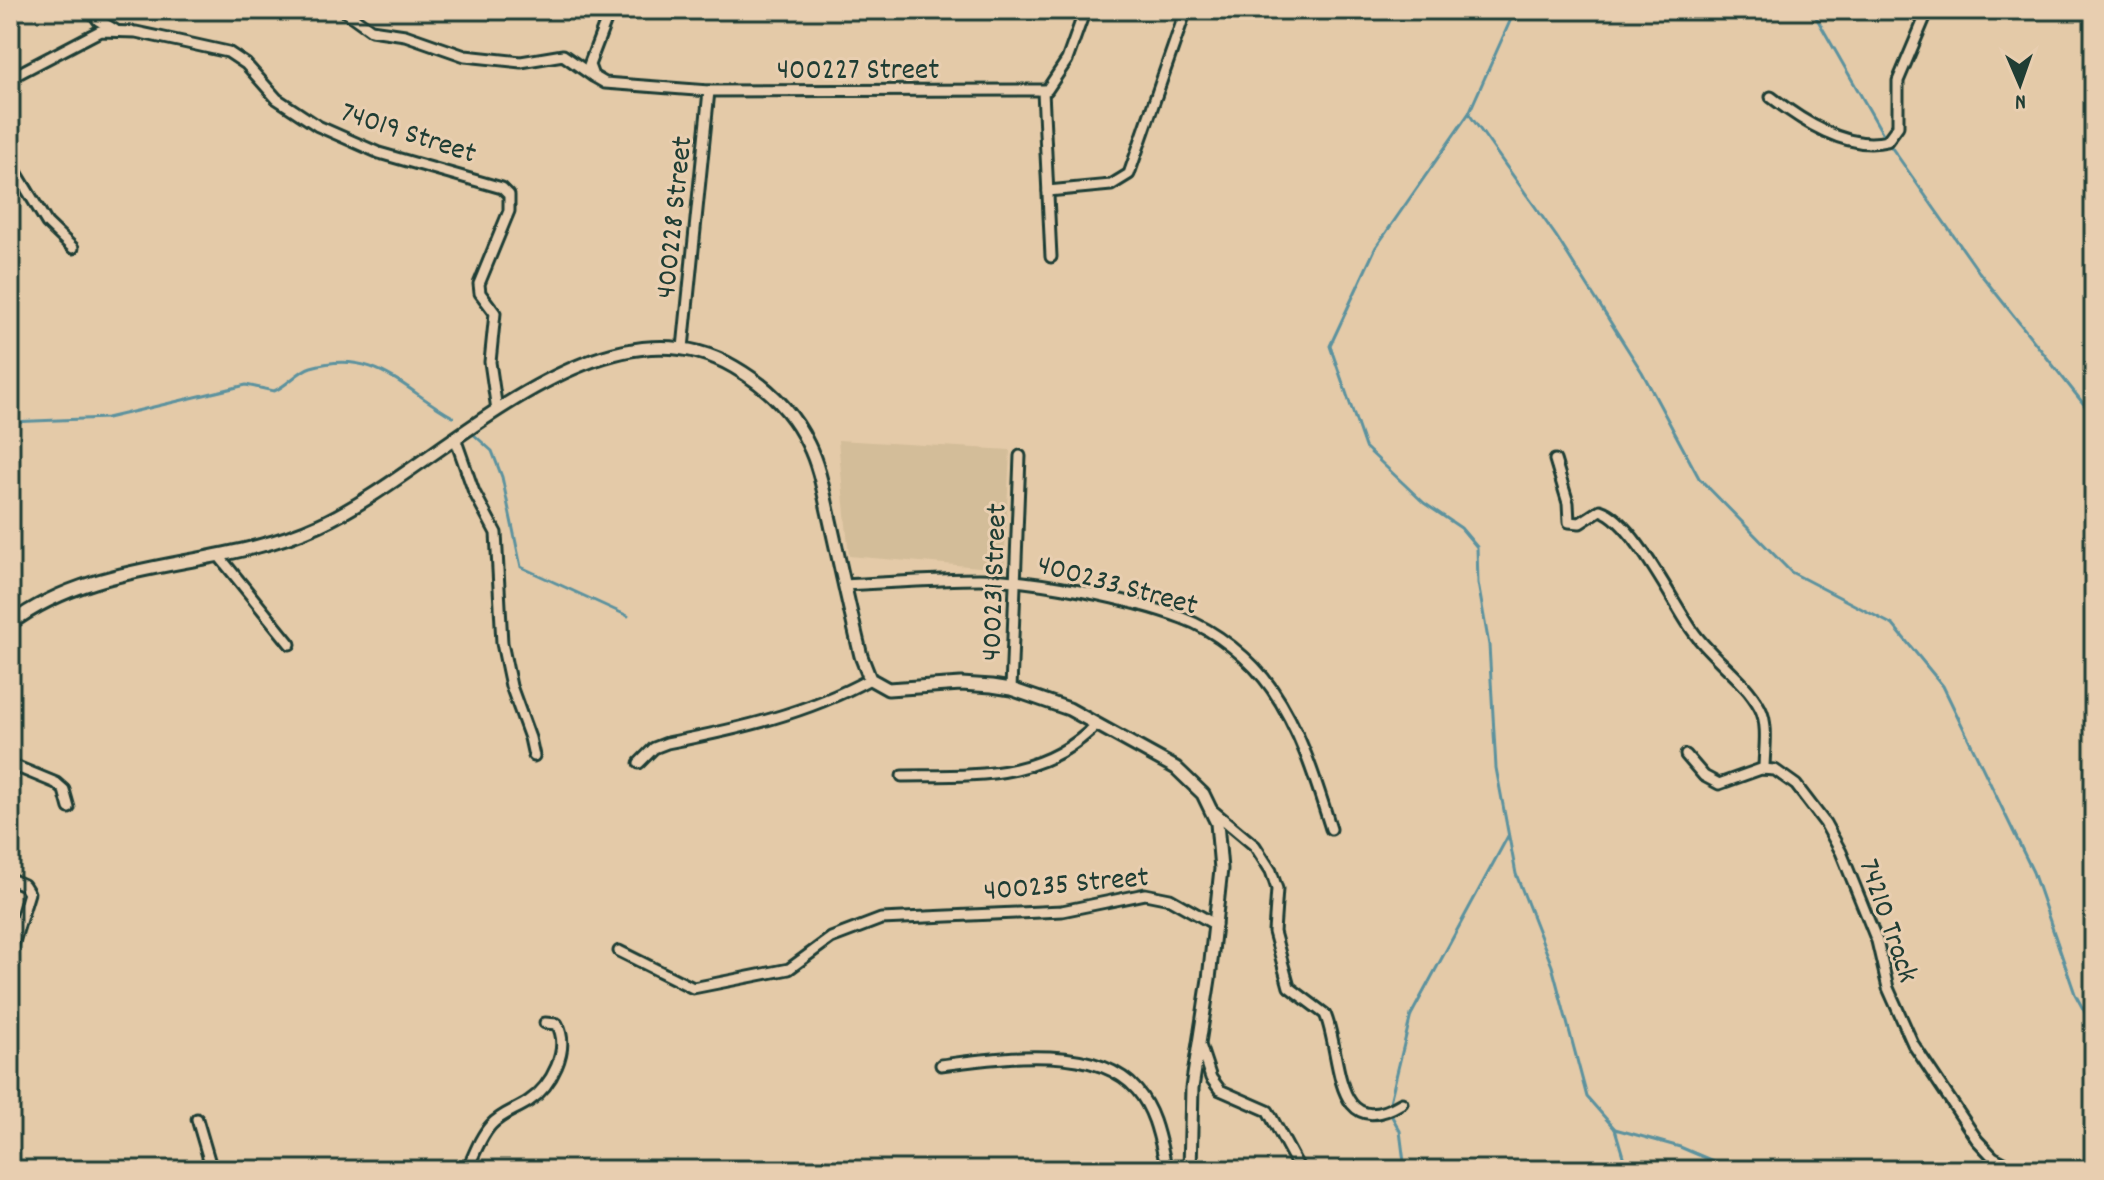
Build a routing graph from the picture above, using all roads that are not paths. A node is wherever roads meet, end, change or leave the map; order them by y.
1 (91, 10) edge
2 (343, 10) edge
3 (610, 10) edge
4 (1085, 10) edge
5 (1186, 10) edge
6 (1928, 10) edge
7 (115, 30) junction
8 (593, 76) junction
9 (10, 78) edge
10 (709, 91) junction
11 (1043, 91) junction
12 (1771, 97) dead end
13 (10, 162) edge
14 (1048, 191) junction
15 (73, 248) dead end
16 (1051, 257) dead end
17 (683, 348) junction
18 (497, 410) junction
19 (455, 438) junction
20 (1020, 456) dead end
21 (1555, 460) dead end
22 (219, 556) junction
23 (1016, 581) junction
24 (844, 585) junction
25 (10, 624) edge
26 (290, 644) dead end
27 (870, 679) junction
28 (1011, 689) junction
29 (1097, 724) junction
30 (1686, 755) dead end
31 (534, 756) dead end
32 (639, 763) dead end
33 (10, 764) edge
34 (1764, 769) junction
35 (902, 776) dead end
36 (69, 808) dead end
37 (1212, 810) junction
38 (1331, 829) dead end
39 (10, 879) edge
40 (1216, 925) junction
41 (619, 951) dead end
42 (10, 955) edge
43 (545, 1023) dead end
44 (1198, 1042) junction
45 (941, 1065) dead end
46 (1402, 1103) dead end
47 (197, 1119) dead end
48 (212, 1170) edge
49 (467, 1170) edge
50 (1167, 1170) edge
51 (1190, 1170) edge
52 (1300, 1170) edge
53 (2017, 1170) edge

1 - 7 street
2 - 8 street, 400227 Street
3 - 8 street
4 - 11 street
5 - 14 street
6 - 12 street
7 - 9 street, 74019 Street
7 - 18 street, 74019 Street
8 - 10 street, 400227 Street
10 - 11 street, 400227 Street
10 - 17 street, 400228 Street
11 - 14 street
13 - 15 street
14 - 16 street
17 - 18 street
17 - 24 street
18 - 19 street
19 - 22 street
19 - 31 street
20 - 23 street, 400231 Street
21 - 34 street
22 - 25 street
22 - 26 street
23 - 24 street, 400233 Street
23 - 28 street, 400231 Street
23 - 38 street, 400233 Street
24 - 27 street
27 - 28 street
27 - 32 street
28 - 29 street
29 - 35 street
29 - 37 street
30 - 34 street
33 - 36 street
34 - 53 street, 74210 Track
37 - 40 street
37 - 46 street
39 - 42 street
40 - 41 street, 400235 Street
40 - 44 street
43 - 49 street
44 - 51 street
44 - 52 street
45 - 50 street
47 - 48 street

